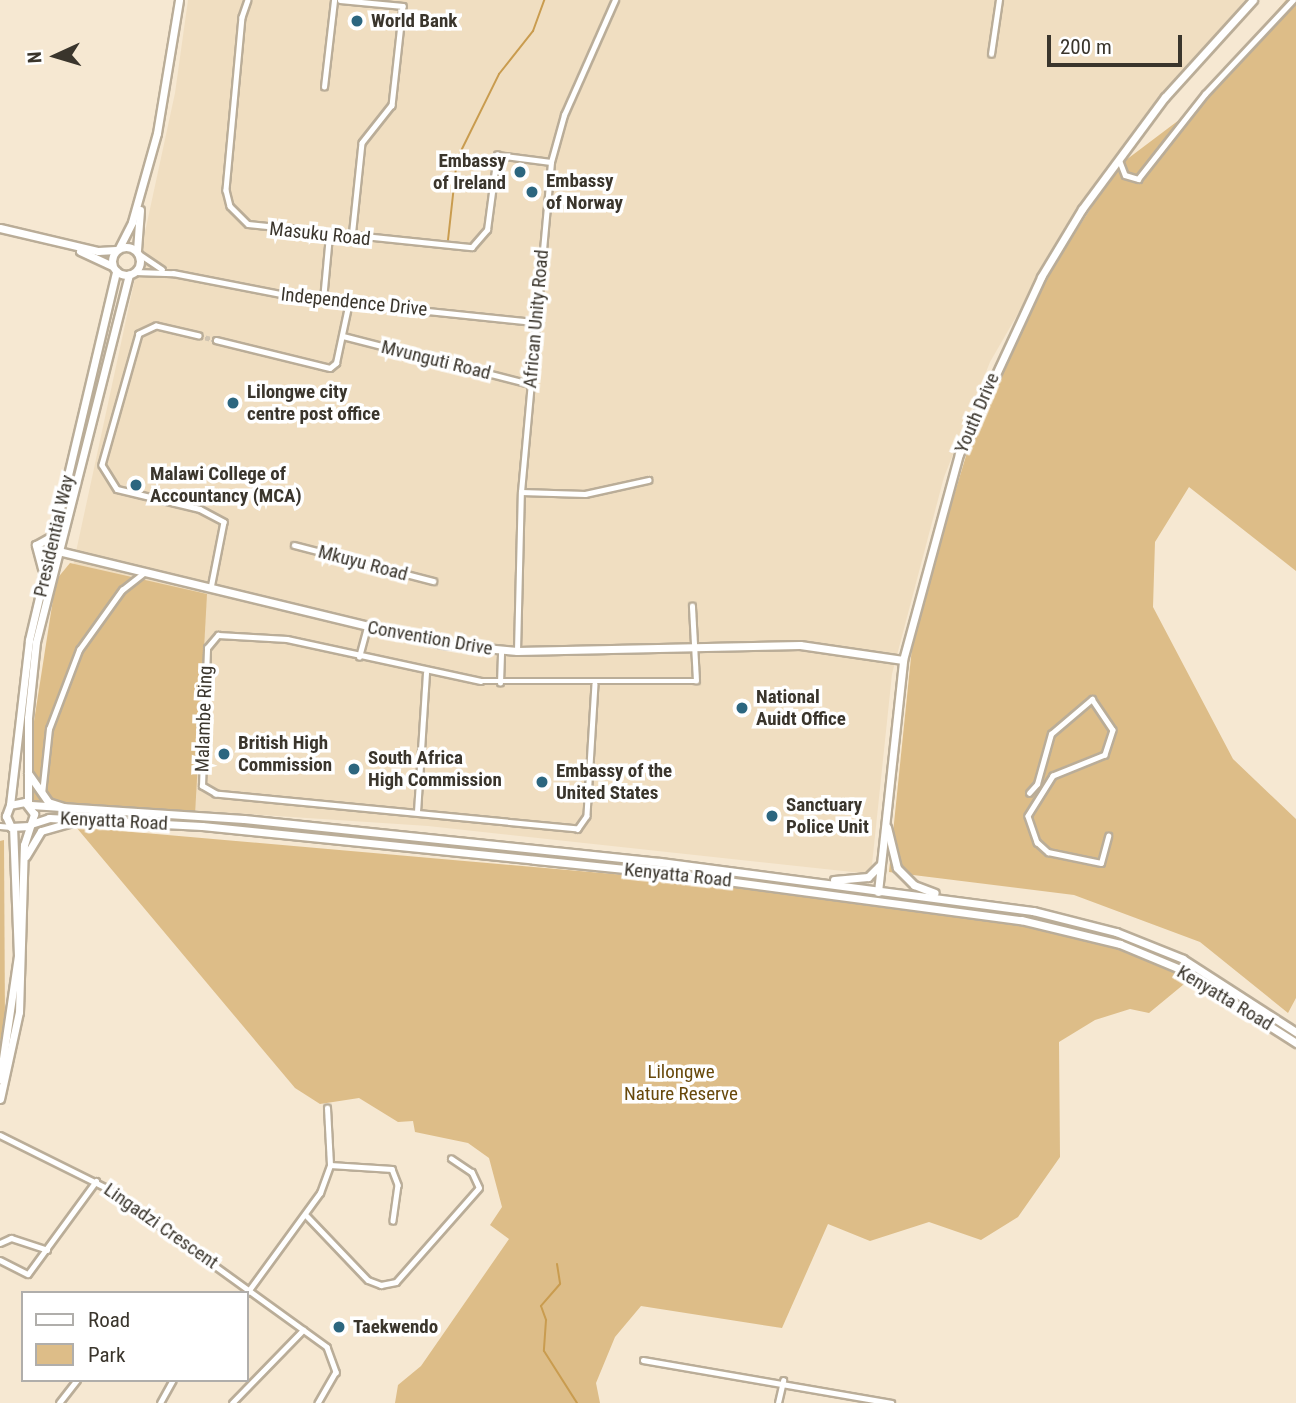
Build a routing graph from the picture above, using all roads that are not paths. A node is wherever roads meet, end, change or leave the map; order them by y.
1 (179, 0) edge
2 (248, 0) edge
3 (334, 0) edge
4 (340, 0) edge
5 (615, 0) edge
6 (999, 0) edge
7 (1253, 0) edge
8 (1293, 0) edge
9 (990, 54) dead end
10 (324, 87) dead end
11 (1118, 158) junction
12 (551, 162) junction
13 (145, 178) junction
14 (0, 228) edge
15 (328, 235) junction
16 (352, 238) junction
17 (67, 245) junction
18 (118, 249) junction
19 (138, 253) junction
20 (114, 269) junction
21 (132, 273) junction
22 (173, 273) junction
23 (323, 300) junction
24 (349, 302) junction
25 (537, 322) junction
26 (199, 336) tunnel mouth
27 (343, 336) junction
28 (216, 341) tunnel mouth
29 (530, 384) junction
30 (74, 480) junction
31 (648, 480) dead end
32 (521, 492) junction
33 (53, 536) junction
34 (294, 545) dead end
35 (54, 550) junction
36 (85, 558) junction
37 (133, 568) junction
38 (52, 571) junction
39 (146, 572) junction
40 (433, 581) dead end
41 (211, 588) junction
42 (692, 606) dead end
43 (34, 621) junction
44 (367, 628) junction
45 (695, 647) junction
46 (501, 650) junction
47 (517, 651) junction
48 (359, 657) junction
49 (903, 660) junction
50 (426, 674) junction
51 (500, 683) junction
52 (595, 684) junction
53 (26, 769) junction
54 (1029, 793) dead end
55 (42, 795) junction
56 (30, 804) junction
57 (9, 806) junction
58 (884, 809) junction
59 (77, 812) junction
60 (417, 812) junction
61 (0, 817) edge
62 (86, 820) junction
63 (30, 825) junction
64 (0, 826) edge
65 (12, 827) junction
66 (1108, 836) dead end
67 (24, 861) junction
68 (880, 865) junction
69 (823, 883) junction
70 (878, 888) junction
71 (956, 898) junction
72 (878, 900) junction
73 (1296, 1032) edge
74 (1296, 1044) edge
75 (0, 1079) edge
76 (0, 1099) edge
77 (327, 1108) dead end
78 (0, 1135) edge
79 (452, 1158) dead end
80 (330, 1165) junction
81 (96, 1181) junction
82 (307, 1216) junction
83 (393, 1221) dead end
84 (0, 1243) edge
85 (47, 1250) junction
86 (0, 1260) edge
87 (249, 1291) edge
88 (303, 1330) junction
89 (643, 1360) dead end
90 (783, 1381) junction
91 (75, 1382) edge
92 (172, 1382) edge
93 (59, 1403) edge
94 (160, 1403) edge
95 (232, 1403) edge
96 (318, 1403) edge
97 (778, 1403) edge
98 (891, 1403) edge

1 - 13 main road
2 - 15 street, Masuku Road
3 - 10 street
4 - 16 street
5 - 12 street, African Unity Road
6 - 9 street
7 - 11 main road, Youth Drive
8 - 11 street
11 - 49 main road, Youth Drive
12 - 16 street, Masuku Road
12 - 25 street, African Unity Road
13 - 18 main road
13 - 19 main road
14 - 17 main road
15 - 16 street, Masuku Road
15 - 23 street
17 - 18 main road
17 - 20 main road
18 - 19 main road
18 - 20 main road, Presidential Way
19 - 21 main road, Presidential Way
19 - 22 street, Independence Drive
20 - 21 main road
20 - 33 main road, Presidential Way
21 - 22 street, Independence Drive
21 - 30 main road, Presidential Way
22 - 23 street, Independence Drive
23 - 24 street, Independence Drive
24 - 25 street, Independence Drive
24 - 27 street
25 - 29 street, African Unity Road
26 - 41 street
27 - 28 street
27 - 29 street, Mvunguti Road
29 - 32 street, African Unity Road
30 - 35 main road, Presidential Way
30 - 36 main road
31 - 32 street
32 - 47 street, African Unity Road
33 - 35 main road, Presidential Way
33 - 43 main road
34 - 40 street, Mkuyu Road
35 - 36 main road, Convention Drive
35 - 38 main road, Presidential Way
35 - 43 main road, Presidential Way
36 - 37 main road, Convention Drive
37 - 38 main road
37 - 39 main road, Convention Drive
38 - 53 main road, Presidential Way
39 - 41 main road, Convention Drive
39 - 55 street
41 - 44 main road, Convention Drive
42 - 45 street
43 - 57 main road, Presidential Way
44 - 46 main road, Convention Drive
44 - 48 street
45 - 47 main road, Convention Drive
45 - 49 main road, Convention Drive
45 - 52 street, Malambe Ring
46 - 47 main road, Convention Drive
46 - 51 street
48 - 50 street, Malambe Ring
48 - 60 street, Malambe Ring
49 - 58 main road, Youth Drive
50 - 51 street, Malambe Ring
50 - 60 street
51 - 52 street, Malambe Ring
52 - 60 street, Malambe Ring
53 - 55 main road
53 - 56 main road, Presidential Way
54 - 66 street
55 - 59 main road
56 - 57 main road
56 - 59 main road, Kenyatta Road
56 - 63 main road, Presidential Way
57 - 61 street
57 - 65 main road, Presidential Way
58 - 68 main road, Youth Drive
58 - 71 main road
59 - 69 main road, Kenyatta Road
62 - 63 main road, Kenyatta Road
62 - 67 main road
62 - 72 main road, Kenyatta Road
63 - 65 main road
63 - 67 main road, Presidential Way
64 - 65 street
65 - 75 main road, Presidential Way
67 - 76 main road, Presidential Way
68 - 69 main road
68 - 70 main road, Youth Drive
69 - 70 main road, Kenyatta Road
70 - 71 main road, Kenyatta Road
70 - 72 main road, Youth Drive
71 - 73 main road, Kenyatta Road
72 - 74 main road, Kenyatta Road
77 - 80 street
78 - 81 street, Lingadzi Crescent
79 - 82 street
80 - 82 street
80 - 83 street
81 - 85 street
81 - 87 street, Lingadzi Crescent
82 - 87 street
84 - 85 street
85 - 86 street
87 - 88 street, Lingadzi Crescent
88 - 95 street
88 - 96 street, Lingadzi Crescent
89 - 90 street
90 - 97 street
90 - 98 street
91 - 93 street
92 - 94 street

